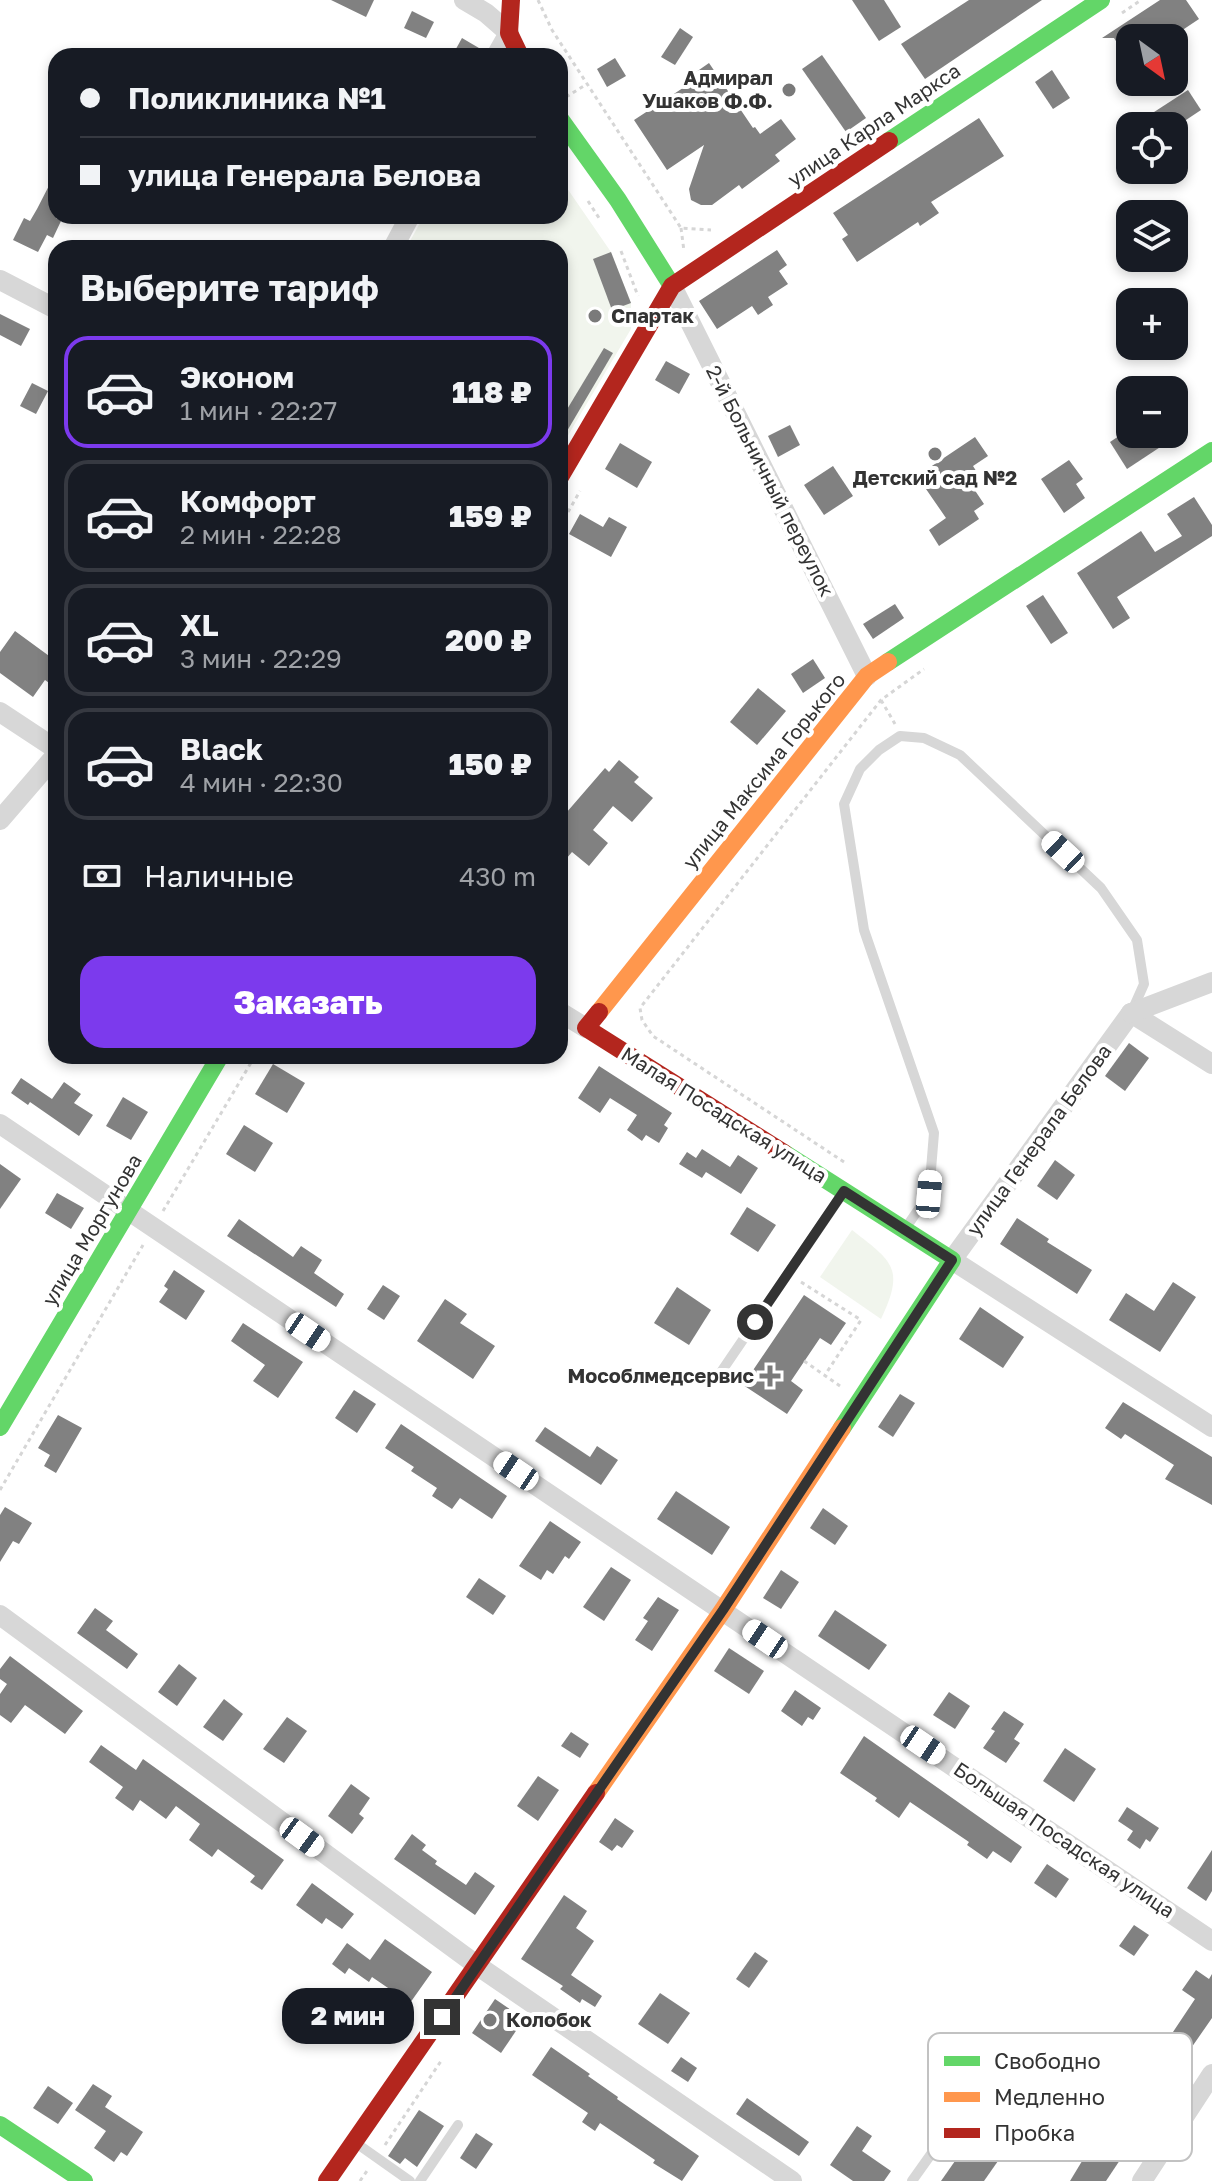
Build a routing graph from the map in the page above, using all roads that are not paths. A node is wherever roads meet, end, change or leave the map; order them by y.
1 (464, 0) edge
2 (511, 0) edge
3 (1101, 0) edge
4 (509, 33) junction
5 (501, 48) edge
6 (516, 48) edge
7 (568, 130) edge
8 (0, 280) edge
9 (672, 286) junction
10 (48, 305) edge
11 (1212, 451) edge
12 (568, 463) edge
13 (867, 676) junction
14 (0, 712) edge
15 (48, 746) edge
16 (48, 762) edge
17 (0, 820) edge
18 (1212, 982) edge
19 (1131, 1013) junction
20 (568, 1017) edge
21 (586, 1028) junction
22 (215, 1064) edge
23 (1212, 1064) edge
24 (0, 1124) edge
25 (844, 1191) junction
26 (129, 1212) junction
27 (905, 1230) junction
28 (952, 1260) junction
29 (719, 1375) dead end
30 (0, 1427) edge
31 (1212, 1427) edge
32 (723, 1610) junction
33 (0, 1615) edge
34 (1212, 1941) edge
35 (478, 1966) junction
36 (1212, 2074) edge
37 (1192, 2105) edge
38 (0, 2125) edge
39 (458, 2125) dead end
40 (355, 2142) junction
41 (928, 2158) edge
42 (1155, 2161) edge
43 (84, 2181) edge
44 (327, 2181) edge
45 (410, 2181) edge
46 (420, 2181) edge
47 (792, 2181) edge
48 (912, 2181) edge
49 (1142, 2181) edge

1 - 4 street
2 - 4 main road
3 - 9 main road, улица Карла Маркса
4 - 5 street
4 - 6 main road
7 - 9 main road
8 - 10 street
9 - 12 main road
9 - 13 street, 2-й Больничный переулок
11 - 13 main road, улица Максима Горького
13 - 21 main road, улица Максима Горького
14 - 15 street
16 - 17 street
18 - 19 street
19 - 23 street
19 - 27 lane
19 - 28 street, улица Генерала Белова
20 - 21 street, Малая Посадская улица
21 - 25 main road, Малая Посадская улица
22 - 26 main road, улица Моргунова
24 - 26 street, Большая Посадская улица
25 - 27 main road, Малая Посадская улица
25 - 29 lane
26 - 30 main road, улица Моргунова
26 - 32 street, Большая Посадская улица
27 - 28 main road, Малая Посадская улица
28 - 31 street, Малая Посадская улица
28 - 32 main road, улица Генерала Белова
32 - 34 street, Большая Посадская улица
32 - 35 main road, улица Генерала Белова
33 - 35 street
35 - 40 main road, улица Генерала Белова
35 - 47 street
36 - 37 street
38 - 43 main road
39 - 46 lane
40 - 44 main road, улица Генерала Белова
40 - 45 lane
41 - 48 lane
42 - 49 street

